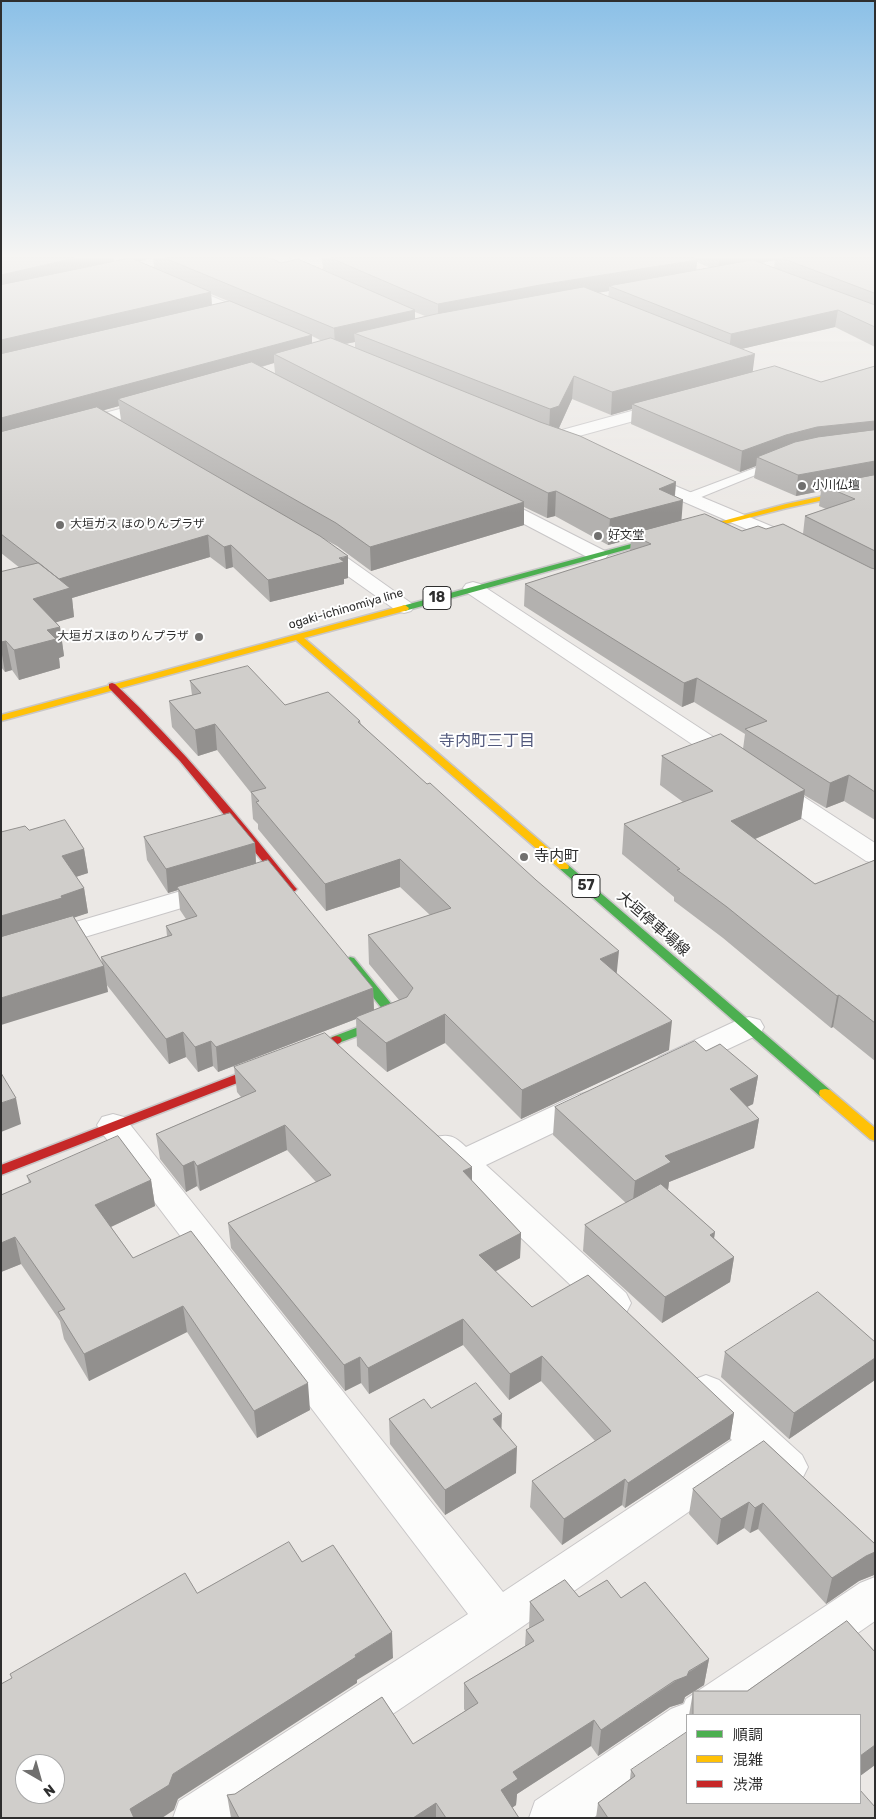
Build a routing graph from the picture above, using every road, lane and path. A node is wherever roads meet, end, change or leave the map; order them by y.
1 (176, 398) edge
2 (686, 400) edge
3 (104, 418) junction
4 (57, 431) edge
5 (129, 433) edge
6 (528, 433) edge
7 (546, 440) junction
8 (572, 449) edge
9 (788, 459) edge
10 (623, 468) edge
11 (875, 488) edge
12 (476, 491) edge
13 (690, 497) junction
14 (740, 518) junction
15 (304, 537) edge
16 (805, 549) edge
17 (598, 555) junction
18 (473, 588) junction
19 (404, 607) junction
20 (297, 637) junction
21 (112, 686) junction
22 (1, 718) edge
23 (875, 855) edge
24 (276, 871) junction
25 (302, 902) edge
26 (1, 953) edge
27 (346, 956) edge
28 (749, 1027) junction
29 (113, 1125) junction
30 (426, 1129) edge
31 (875, 1136) edge
32 (462, 1162) junction
33 (1, 1170) edge
34 (637, 1326) edge
35 (680, 1367) edge
36 (760, 1442) junction
37 (810, 1488) edge
38 (875, 1597) edge
39 (498, 1619) junction
40 (703, 1714) edge
41 (686, 1726) edge
42 (196, 1818) edge
43 (552, 1818) edge

1 - 3 street
2 - 7 street
3 - 4 street
3 - 5 street
6 - 7 street
7 - 8 street
9 - 13 lane
10 - 13 street
11 - 14 main road, ogaki-ichinomiya line / 18
12 - 17 street
13 - 14 street
14 - 16 street
14 - 17 main road, ogaki-ichinomiya line / 18
15 - 19 street
17 - 18 main road, ogaki-ichinomiya line / 18
18 - 19 main road, ogaki-ichinomiya line / 18
18 - 23 street
19 - 20 main road, ogaki-ichinomiya line / 18
20 - 21 main road, ogaki-ichinomiya line / 18
20 - 28 main road, 大垣停車場線 / 57
21 - 22 main road, ogaki-ichinomiya line / 18
21 - 24 main road
24 - 25 main road
24 - 26 street
27 - 29 main road
28 - 31 main road, 大垣停車場線 / 57
28 - 32 street
29 - 33 main road
29 - 39 street
30 - 32 street
32 - 34 street
35 - 36 street
36 - 37 street
36 - 39 street
38 - 40 street
39 - 42 street
41 - 43 street

